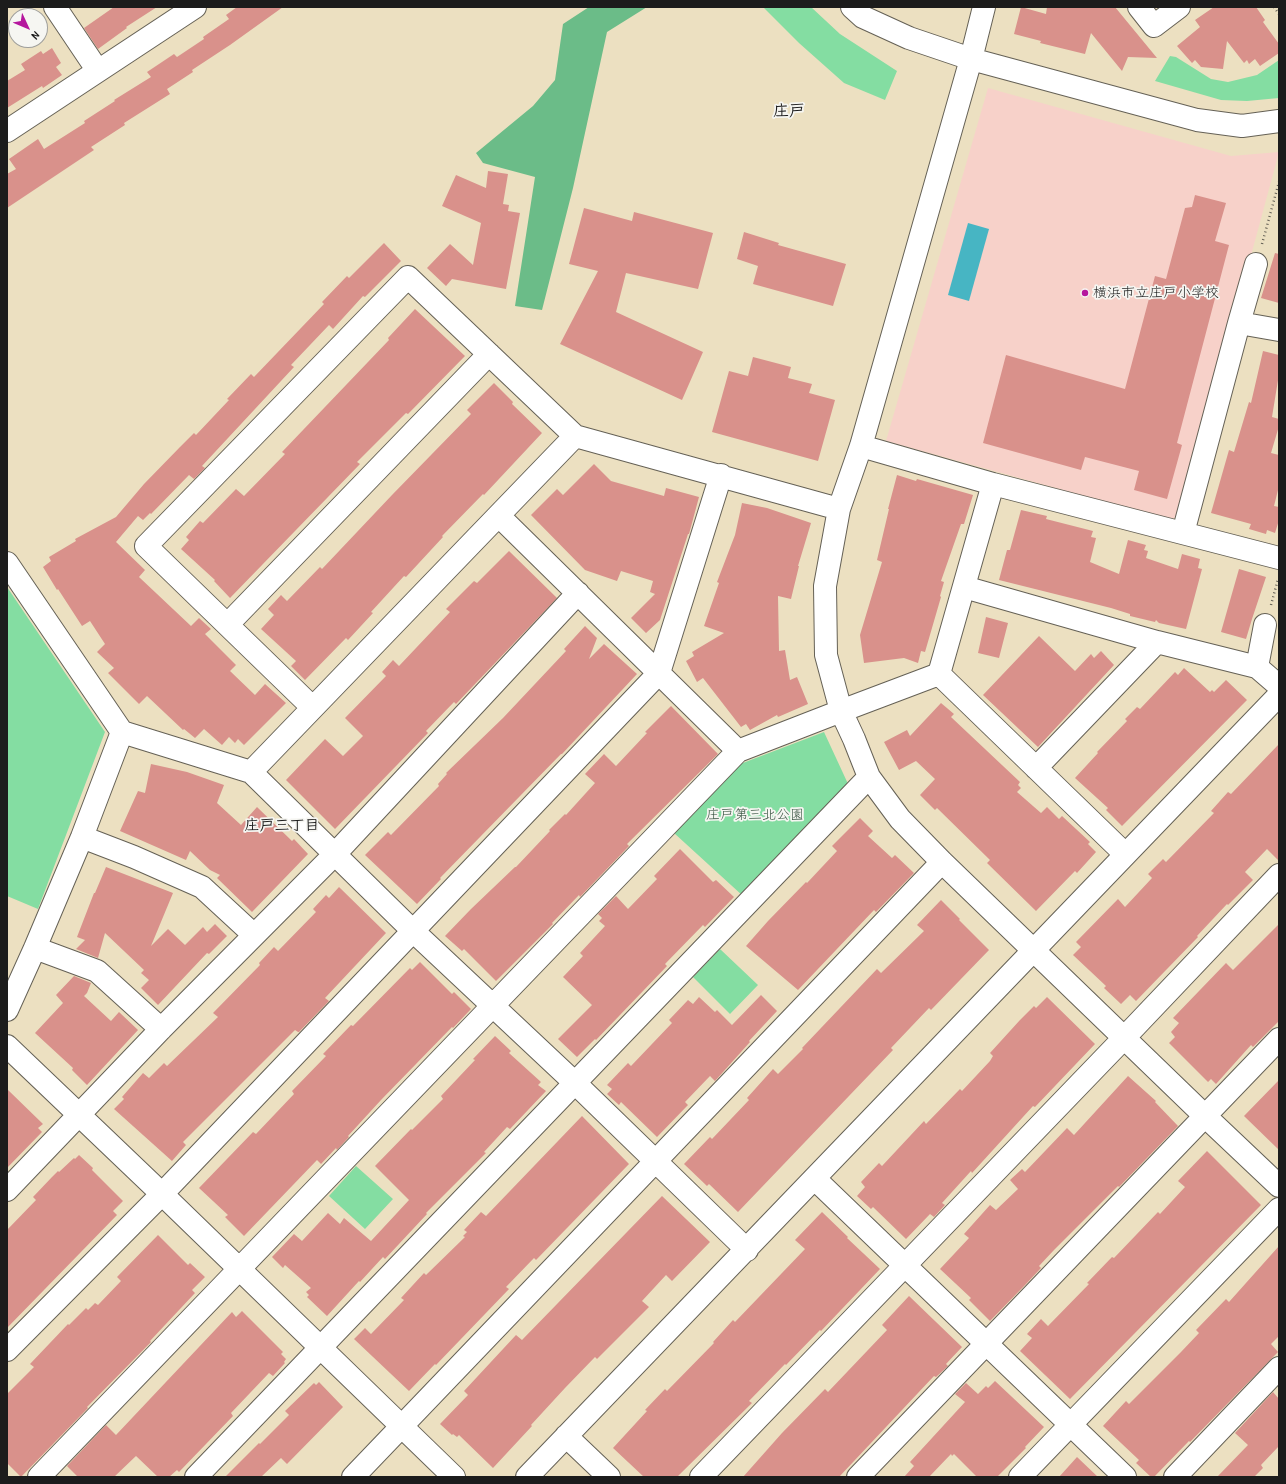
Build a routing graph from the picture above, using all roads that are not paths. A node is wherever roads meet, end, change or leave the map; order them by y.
1 (55, 7) edge
2 (195, 7) edge
3 (852, 7) edge
4 (984, 7) edge
5 (1139, 7) edge
6 (1179, 7) edge
7 (971, 59) junction
8 (98, 71) junction
9 (1279, 121) edge
10 (7, 131) edge
11 (1256, 264) road end
12 (1239, 323) junction
13 (1279, 330) edge
14 (489, 354) junction
15 (575, 436) junction
16 (861, 446) junction
17 (721, 475) junction
18 (993, 484) junction
19 (840, 509) junction
20 (499, 516) junction
21 (1183, 533) junction
22 (1279, 558) edge
23 (7, 563) edge
24 (964, 587) junction
25 (578, 593) junction
26 (228, 624) junction
27 (1265, 625) road end
28 (1157, 642) junction
29 (1256, 667) junction
30 (659, 673) junction
31 (939, 674) junction
32 (1279, 686) edge
33 (1279, 695) edge
34 (312, 707) junction
35 (841, 710) junction
36 (122, 732) junction
37 (738, 751) junction
38 (1036, 768) junction
39 (251, 772) junction
40 (869, 777) junction
41 (82, 837) junction
42 (334, 854) junction
43 (1125, 854) junction
44 (942, 862) junction
45 (1279, 874) edge
46 (412, 930) junction
47 (254, 935) junction
48 (35, 948) junction
49 (1033, 950) junction
50 (494, 1006) junction
51 (7, 1010) edge
52 (161, 1029) junction
53 (1124, 1038) junction
54 (1279, 1039) edge
55 (7, 1046) edge
56 (575, 1083) junction
57 (79, 1115) junction
58 (1205, 1116) junction
59 (655, 1161) junction
60 (815, 1179) junction
61 (1279, 1186) edge
62 (7, 1190) edge
63 (162, 1194) junction
64 (1279, 1209) edge
65 (746, 1250) junction
66 (905, 1266) junction
67 (239, 1269) junction
68 (987, 1343) junction
69 (320, 1348) junction
70 (7, 1350) edge
71 (1279, 1368) edge
72 (1070, 1425) junction
73 (401, 1427) junction
74 (566, 1436) junction
75 (39, 1477) edge
76 (196, 1477) edge
77 (353, 1477) edge
78 (454, 1477) edge
79 (527, 1477) edge
80 (609, 1477) edge
81 (701, 1477) edge
82 (858, 1477) edge
83 (1020, 1477) edge
84 (1125, 1477) edge
85 (1175, 1477) edge

1 - 8 street
2 - 8 street
3 - 7 street
4 - 7 street
5 - 6 street
7 - 9 street
7 - 16 street
8 - 10 street
11 - 12 street
12 - 13 street
12 - 21 street
14 - 15 street
14 - 26 street
14 - 26 street
15 - 17 street
15 - 20 street
16 - 18 street
16 - 19 street
17 - 19 street
17 - 30 street
18 - 21 street
18 - 24 street
19 - 35 street
20 - 25 street
20 - 34 street
21 - 22 street
23 - 36 street
24 - 28 street
24 - 31 street
25 - 30 street
25 - 42 street
26 - 34 street
27 - 29 street
28 - 29 street
28 - 38 street
29 - 32 street
30 - 37 street
30 - 46 street
31 - 35 street
31 - 38 street
33 - 43 street
34 - 39 street
35 - 37 street
35 - 40 street
36 - 39 street
36 - 41 street
37 - 50 street
38 - 43 street
39 - 42 street
40 - 44 street
40 - 56 street
41 - 47 street
41 - 48 street
42 - 46 street
42 - 47 street
43 - 49 street
44 - 49 street
44 - 59 street
45 - 53 street
46 - 50 street
46 - 63 street
47 - 52 street
48 - 51 street
48 - 52 street
49 - 53 street
49 - 60 street
50 - 56 street
50 - 67 street
52 - 57 street
53 - 58 street
53 - 66 street
54 - 58 street
55 - 57 street
56 - 59 street
56 - 69 street
57 - 62 street
57 - 63 street
58 - 61 street
58 - 68 street
59 - 65 street
59 - 73 street
60 - 65 street
60 - 66 street
63 - 67 street
63 - 70 street
64 - 72 street
65 - 74 street
66 - 68 street
66 - 81 street
67 - 69 street
67 - 75 street
68 - 72 street
68 - 82 street
69 - 73 street
69 - 76 street
71 - 85 street
72 - 83 street
72 - 84 street
73 - 77 street
73 - 78 street
74 - 79 street
74 - 80 street

